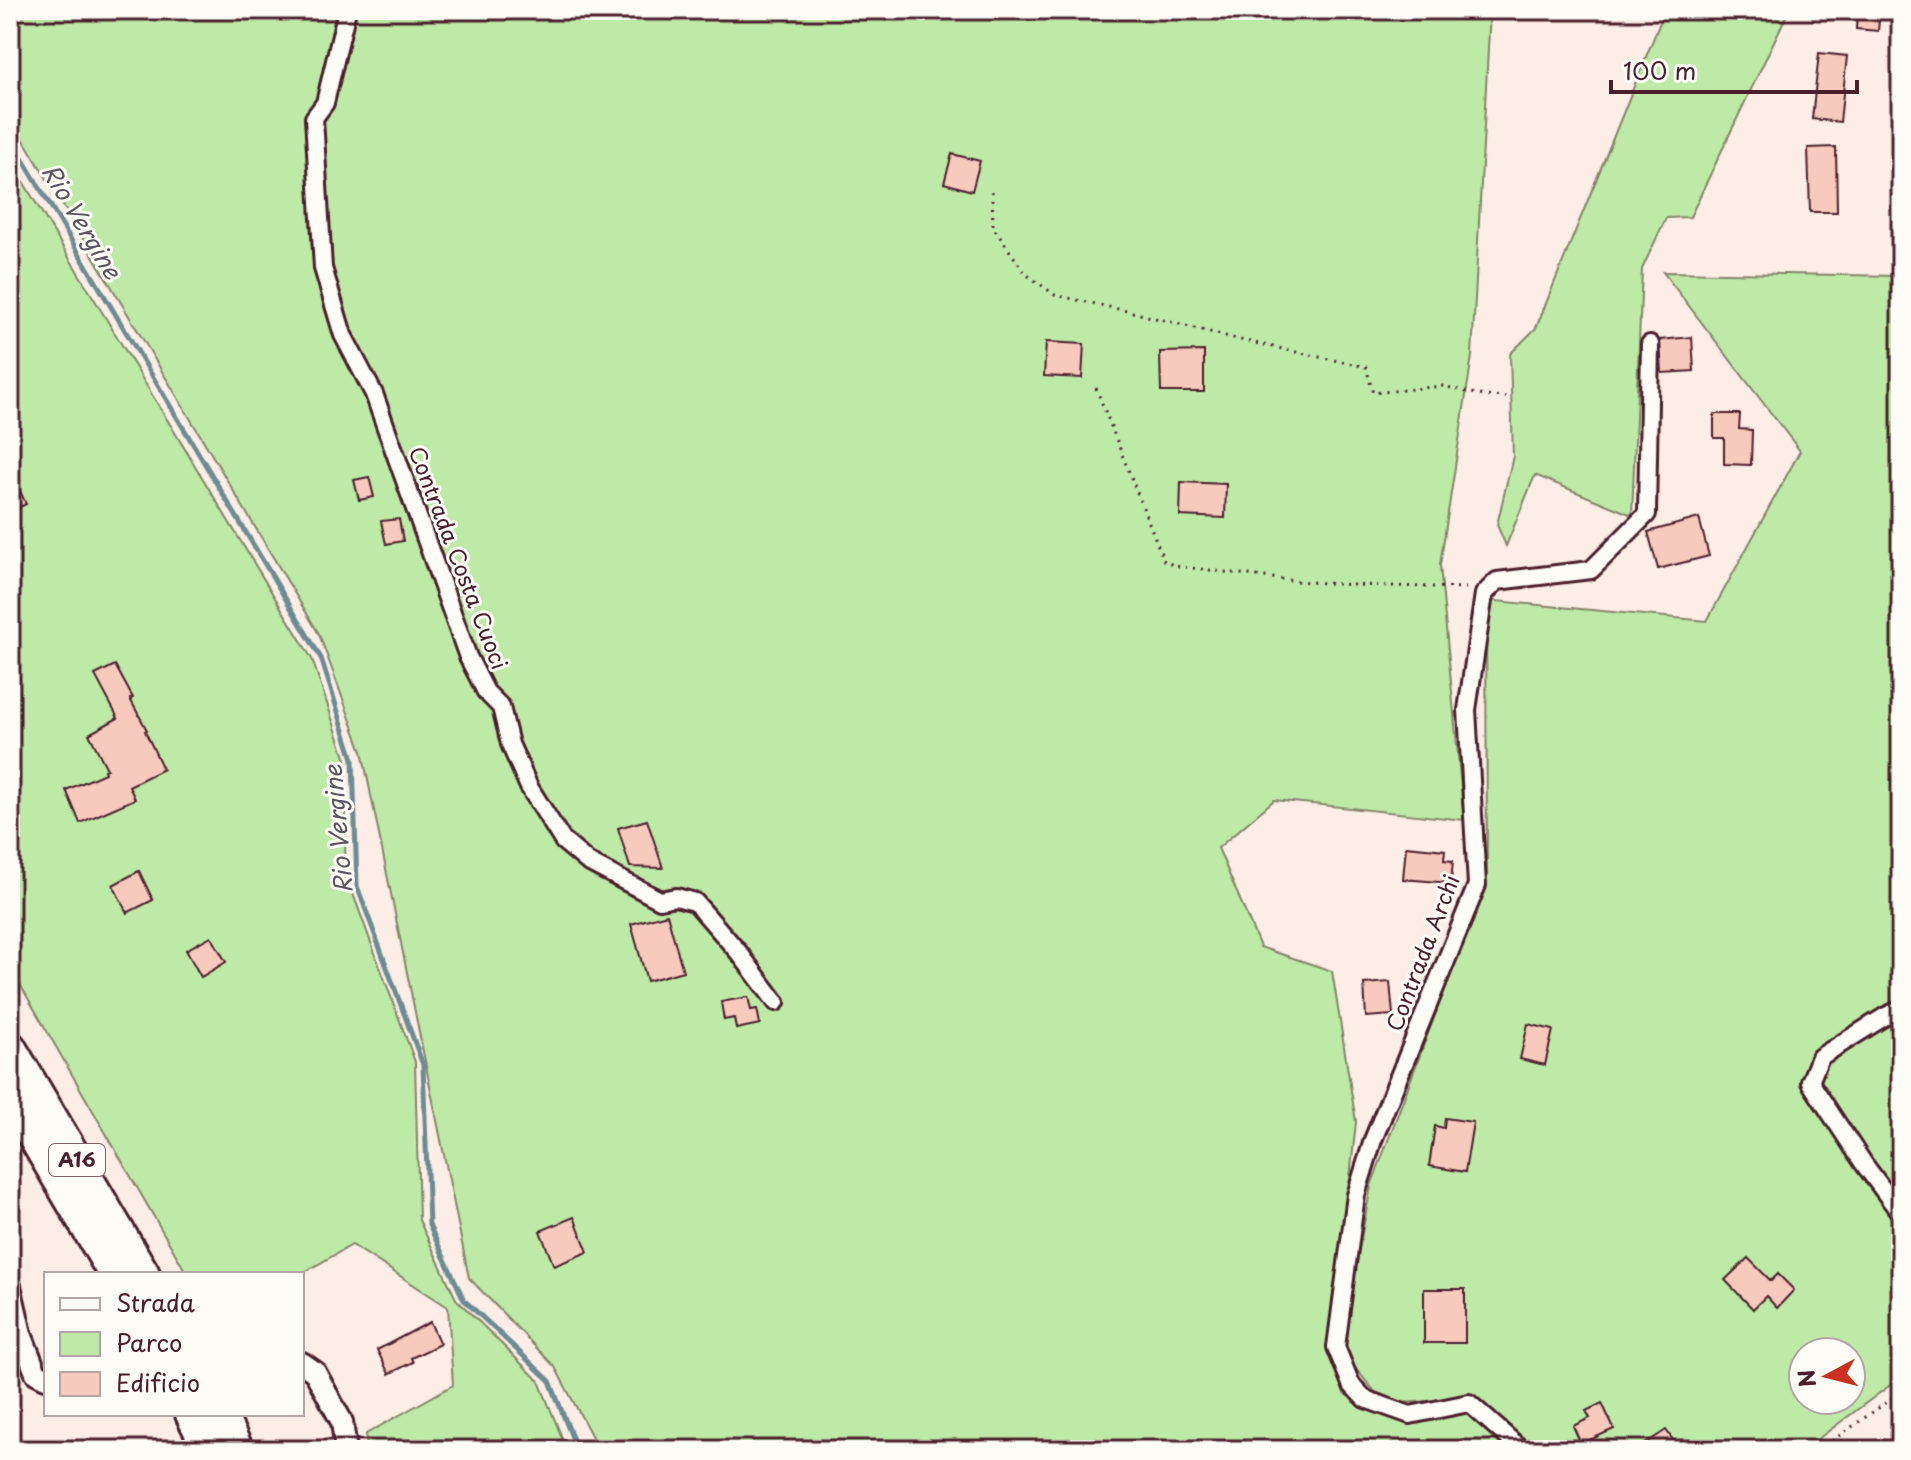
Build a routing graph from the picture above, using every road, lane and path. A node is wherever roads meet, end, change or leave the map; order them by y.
1 (347, 10) edge
2 (992, 191) dead end
3 (1650, 344) dead end
4 (1096, 388) dead end
5 (1507, 397) dead end
6 (1472, 588) dead end
7 (776, 1002) dead end
8 (1901, 1009) edge
9 (10, 1047) edge
10 (10, 1097) edge
11 (1901, 1214) edge
12 (113, 1272) edge
13 (143, 1272) edge
14 (10, 1286) edge
15 (304, 1364) edge
16 (44, 1377) edge
17 (1901, 1392) edge
18 (192, 1416) edge
19 (221, 1416) edge
20 (209, 1450) edge
21 (238, 1450) edge
22 (346, 1450) edge
23 (1522, 1450) edge
24 (1819, 1450) edge

1 - 7 street, Contrada Costa Cuoci
2 - 5 path
3 - 23 street, Contrada Archi
4 - 6 path
8 - 11 street
9 - 13 highway, A16
10 - 12 highway, A16
14 - 16 street
15 - 22 street
17 - 24 path
18 - 20 highway
19 - 21 highway

